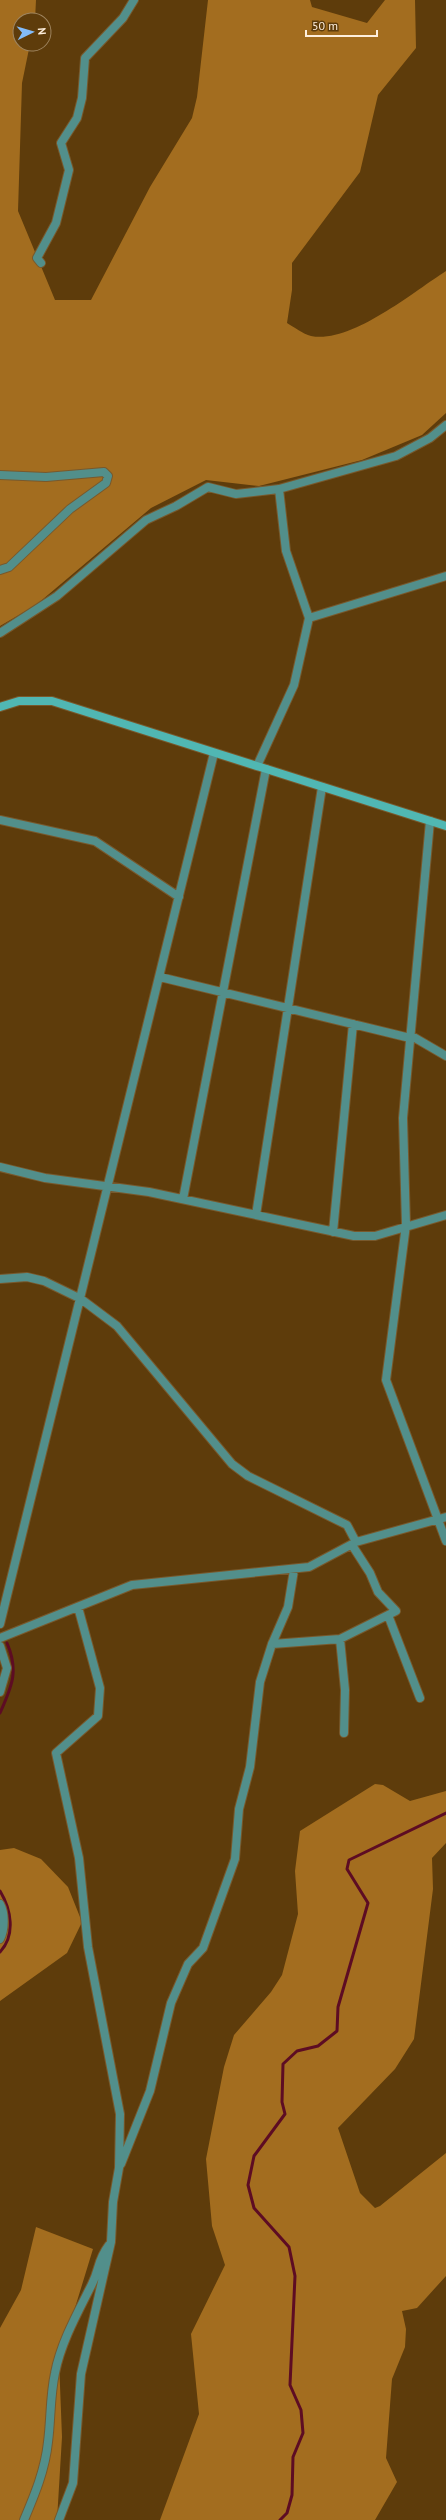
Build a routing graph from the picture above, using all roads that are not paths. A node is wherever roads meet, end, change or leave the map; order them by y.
1 (134, 0) edge
2 (41, 263) dead end
3 (446, 425) edge
4 (0, 475) edge
5 (279, 489) junction
6 (0, 570) edge
7 (446, 576) edge
8 (309, 618) junction
9 (0, 633) edge
10 (0, 707) edge
11 (214, 753) junction
12 (257, 766) junction
13 (266, 769) junction
14 (322, 787) junction
15 (0, 820) edge
16 (430, 821) junction
17 (446, 826) edge
18 (179, 897) junction
19 (160, 977) junction
20 (223, 992) junction
21 (288, 1008) junction
22 (353, 1024) junction
23 (410, 1037) junction
24 (446, 1056) edge
25 (0, 1167) edge
26 (109, 1187) junction
27 (183, 1199) junction
28 (256, 1215) junction
29 (446, 1215) edge
30 (406, 1225) junction
31 (333, 1232) junction
32 (0, 1279) edge
33 (81, 1299) junction
34 (443, 1518) edge
35 (446, 1541) edge
36 (354, 1544) junction
37 (294, 1570) junction
38 (78, 1607) junction
39 (388, 1615) junction
40 (0, 1624) edge
41 (0, 1638) edge
42 (340, 1639) junction
43 (272, 1644) junction
44 (0, 1646) edge
45 (0, 1692) edge
46 (420, 1698) dead end
47 (344, 1733) dead end
48 (0, 1904) edge
49 (0, 1939) edge
50 (119, 2168) junction
51 (111, 2242) junction
52 (24, 2520) edge
53 (59, 2520) edge

1 - 2 street
3 - 5 street
4 - 6 street
5 - 8 street
5 - 9 street
7 - 8 street
8 - 12 street
10 - 11 street
11 - 12 street
11 - 18 street
12 - 13 street
13 - 14 street
13 - 20 street
14 - 16 street
14 - 21 street
15 - 18 street
16 - 17 street
16 - 23 street
18 - 19 street
19 - 20 street
19 - 26 street
20 - 21 street
20 - 27 street
21 - 22 street
21 - 28 street
22 - 23 street
22 - 31 street
23 - 24 street
23 - 30 street
25 - 26 street
26 - 27 street
26 - 33 street
27 - 28 street
28 - 31 street
29 - 30 street
30 - 31 street
30 - 34 street
32 - 33 street
33 - 36 street
33 - 40 street
34 - 35 street
34 - 36 street
36 - 37 street
36 - 39 street
37 - 38 street
37 - 43 street
38 - 41 street
38 - 50 street
39 - 42 street
39 - 46 street
42 - 43 street
42 - 47 street
43 - 50 street
44 - 45 street
48 - 49 street
50 - 51 street
51 - 52 street
51 - 53 street

